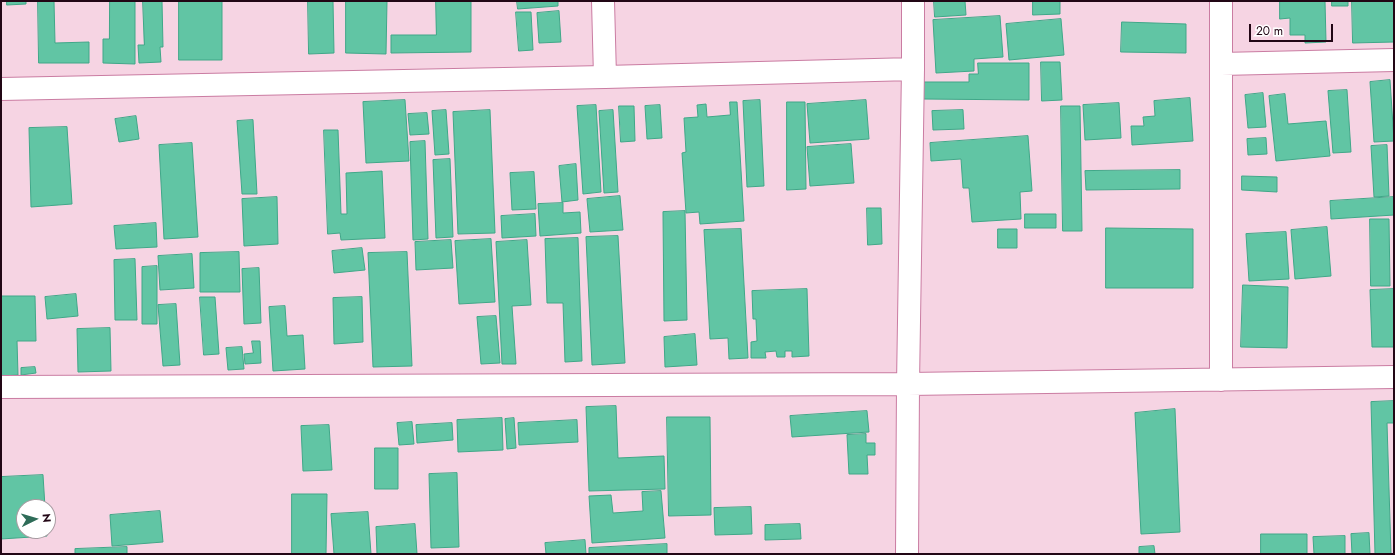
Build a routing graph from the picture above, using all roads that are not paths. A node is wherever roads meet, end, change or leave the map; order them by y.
1 (603, 1) edge
2 (913, 1) edge
3 (1221, 1) edge
4 (1394, 60) edge
5 (1221, 64) junction
6 (913, 70) junction
7 (605, 77) junction
8 (1, 89) edge
9 (1394, 377) edge
10 (1221, 380) junction
11 (908, 384) junction
12 (1, 387) edge
13 (907, 554) edge

1 - 7 street
2 - 6 street
3 - 5 street
4 - 5 street
5 - 10 street
6 - 7 street
6 - 11 street
7 - 8 street
9 - 10 street
10 - 11 street
11 - 12 street
11 - 13 street

